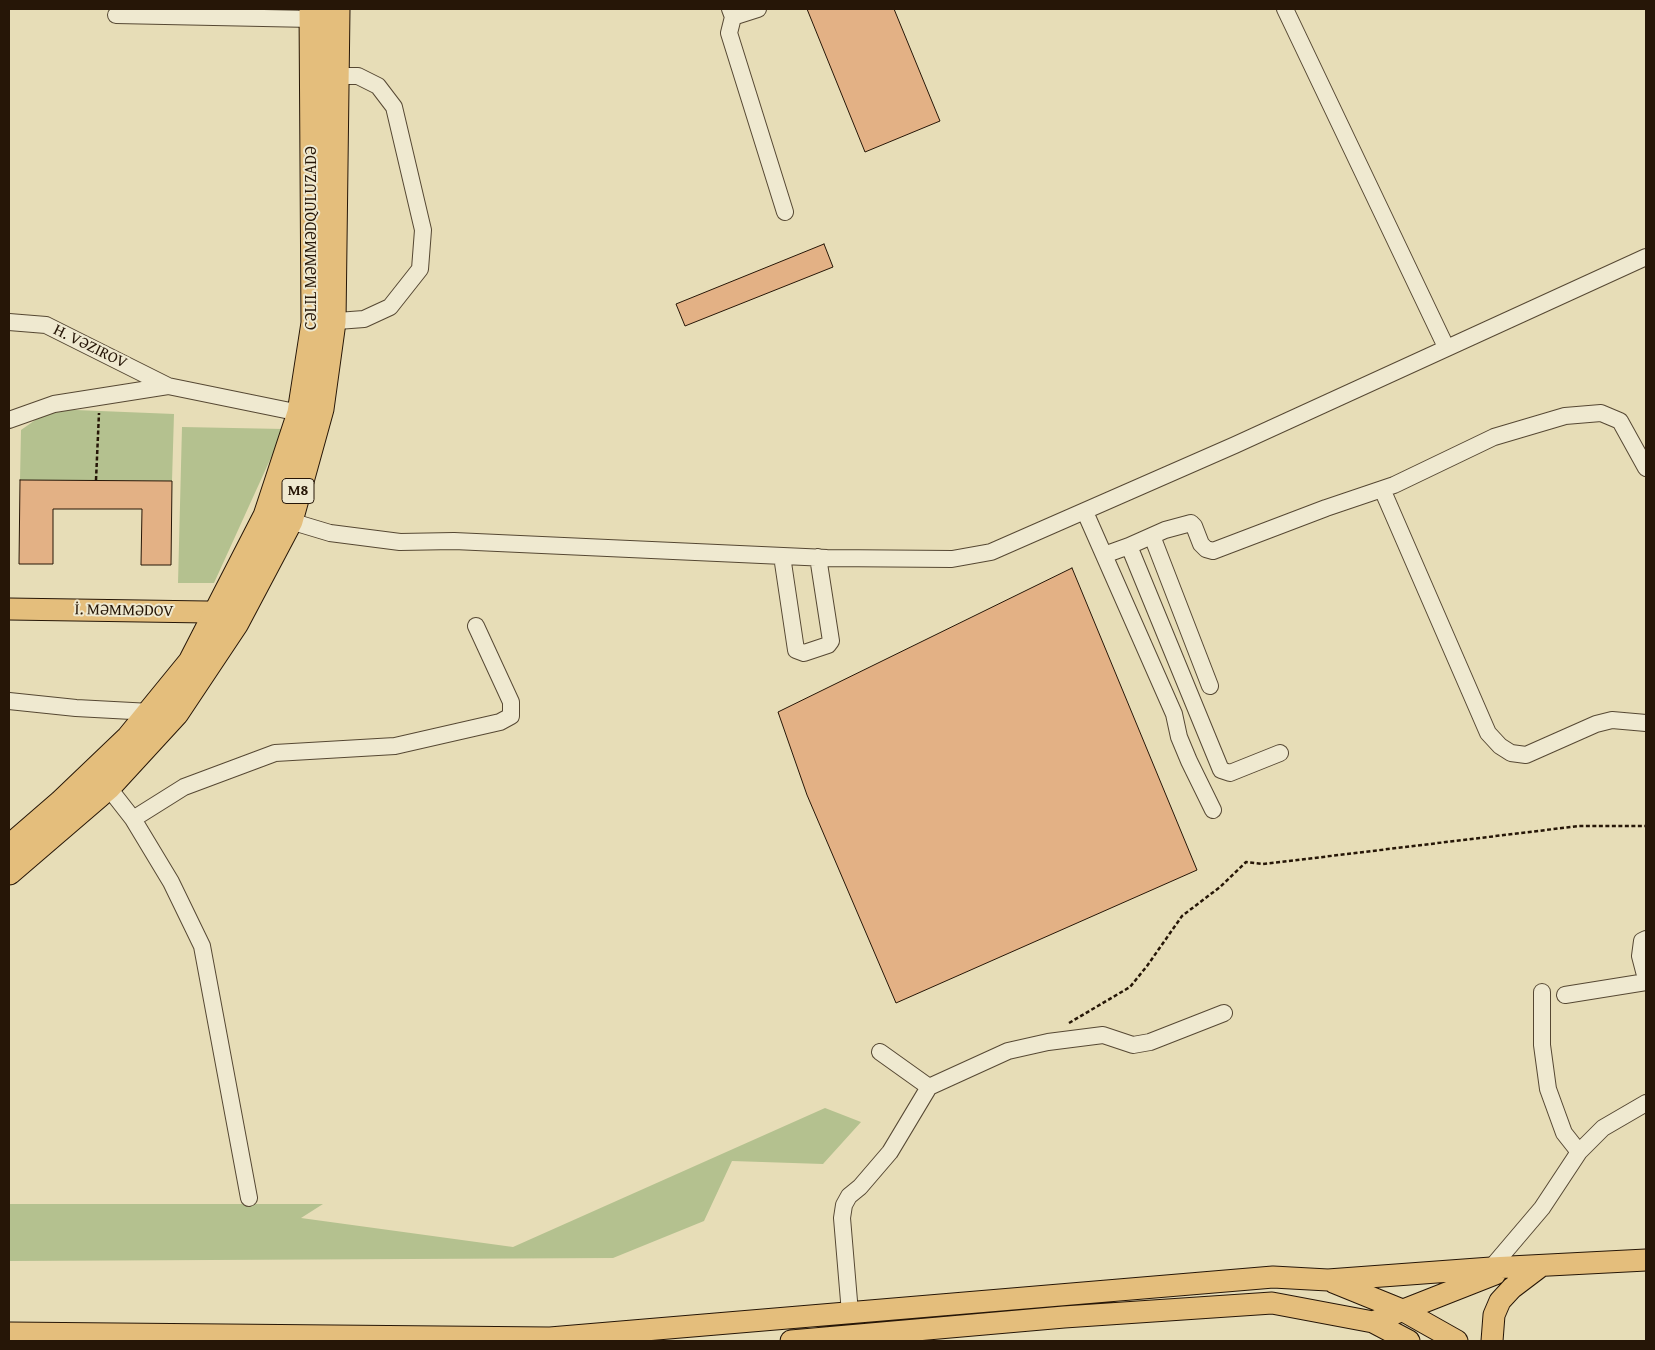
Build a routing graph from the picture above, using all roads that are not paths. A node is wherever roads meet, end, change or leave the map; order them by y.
1 (337, 9) edge
2 (758, 9) edge
3 (1285, 9) edge
4 (731, 13) edge
5 (312, 14) edge
6 (116, 15) dead end
7 (312, 76) junction
8 (337, 76) junction
9 (785, 212) dead end
10 (1646, 257) edge
11 (9, 322) edge
12 (323, 322) junction
13 (1446, 347) junction
14 (168, 386) junction
15 (300, 413) junction
16 (9, 420) edge
17 (1646, 468) edge
18 (1382, 489) junction
19 (1085, 512) junction
20 (290, 521) junction
21 (1152, 536) junction
22 (1129, 546) junction
23 (1104, 555) junction
24 (782, 556) junction
25 (818, 557) junction
26 (9, 609) edge
27 (227, 618) junction
28 (476, 626) dead end
29 (1210, 686) dead end
30 (9, 701) edge
31 (151, 712) junction
32 (1646, 723) edge
33 (1280, 753) dead end
34 (108, 787) junction
35 (1213, 810) dead end
36 (133, 819) junction
37 (9, 848) edge
38 (9, 872) edge
39 (1646, 939) edge
40 (1646, 980) edge
41 (1542, 992) dead end
42 (1565, 995) dead end
43 (1224, 1012) dead end
44 (880, 1052) dead end
45 (929, 1087) junction
46 (1646, 1102) edge
47 (1579, 1152) junction
48 (249, 1198) dead end
49 (1646, 1260) edge
50 (1541, 1266) junction
51 (1502, 1268) junction
52 (1328, 1280) junction
53 (1402, 1310) junction
54 (850, 1313) junction
55 (1373, 1322) junction
56 (9, 1333) edge
57 (791, 1341) edge
58 (1409, 1341) edge
59 (1457, 1341) edge
60 (1492, 1341) edge

1 - 8 highway, M8
2 - 4 street
3 - 13 street
4 - 9 street
5 - 6 street
5 - 7 highway, CƏLIL MƏMMƏDQULUZADƏ / M8
7 - 8 street
7 - 12 highway, CƏLIL MƏMMƏDQULUZADƏ / M8
8 - 12 highway, M8
8 - 12 street
10 - 13 street
11 - 14 street, H. VƏZIROV
12 - 15 highway, CƏLIL MƏMMƏDQULUZADƏ / M8
12 - 20 highway, M8
13 - 19 street
14 - 15 street
14 - 16 street
15 - 27 highway, CƏLIL MƏMMƏDQULUZADƏ / M8
17 - 18 street
18 - 21 street
18 - 32 street
19 - 23 street
19 - 25 street
20 - 24 street
20 - 27 highway, M8
21 - 22 street
21 - 29 street
22 - 23 street
22 - 33 street
23 - 35 street
24 - 25 street
24 - 25 street
26 - 27 main road, İ. MƏMMƏDOV
27 - 31 highway, CƏLIL MƏMMƏDQULUZADƏ / M8
27 - 34 highway, M8
28 - 36 street
30 - 31 street
31 - 37 highway, CƏLIL MƏMMƏDQULUZADƏ / M8
34 - 36 street
34 - 38 highway, M8
36 - 48 street
39 - 40 street
40 - 42 street
41 - 47 street
43 - 45 street
44 - 45 street
45 - 54 street
46 - 47 street
47 - 51 street
49 - 50 main road
50 - 51 main road
50 - 60 main road
51 - 52 main road
51 - 53 main road
52 - 53 main road
52 - 54 main road
53 - 55 main road
53 - 59 main road
54 - 56 main road
55 - 57 main road
55 - 58 main road

